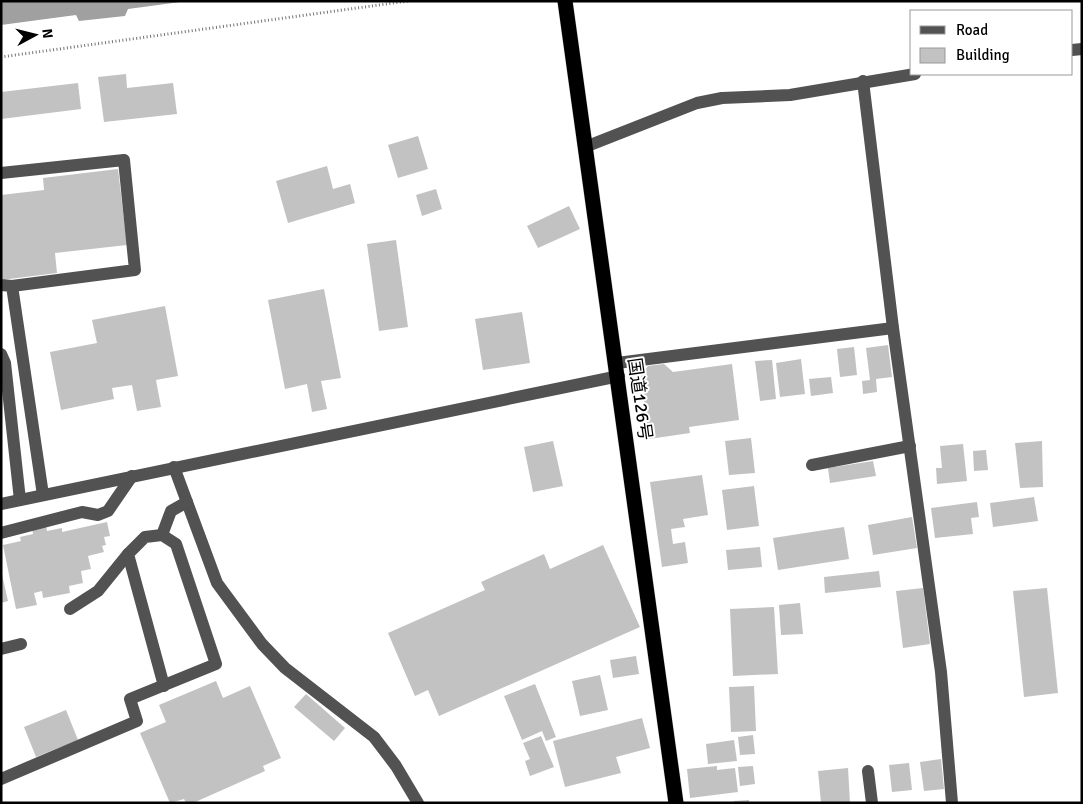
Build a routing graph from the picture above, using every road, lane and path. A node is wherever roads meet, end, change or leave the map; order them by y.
1 (408, 1) edge
2 (565, 1) edge
3 (1, 57) edge
4 (910, 75) edge
5 (863, 81) junction
6 (585, 147) junction
7 (1, 173) edge
8 (6, 286) edge
9 (893, 328) junction
10 (1, 354) edge
11 (618, 370) junction
12 (910, 446) junction
13 (812, 465) dead end
14 (174, 467) junction
15 (132, 476) junction
16 (43, 495) junction
17 (20, 500) junction
18 (187, 502) junction
19 (1, 504) edge
20 (1, 533) edge
21 (162, 535) junction
22 (128, 554) junction
23 (70, 609) dead end
24 (21, 644) dead end
25 (1, 649) edge
26 (164, 686) junction
27 (868, 771) dead end
28 (1, 779) edge
29 (418, 803) edge
30 (676, 803) edge
31 (872, 803) edge
32 (952, 803) edge

1 - 3 path
2 - 6 highway, 国道126号
4 - 5 street
5 - 6 street
5 - 9 street
6 - 11 highway, 国道126号
7 - 8 street
8 - 16 street
9 - 11 street
9 - 12 street
10 - 17 street
11 - 14 street
11 - 30 highway, 国道126号
12 - 13 street
12 - 32 street
14 - 15 street
14 - 18 street
15 - 16 street
15 - 20 street
16 - 17 street
17 - 19 street
18 - 21 street
18 - 29 street
21 - 22 street
21 - 26 street
22 - 23 street
22 - 26 street
24 - 25 street
26 - 28 street
27 - 31 street

